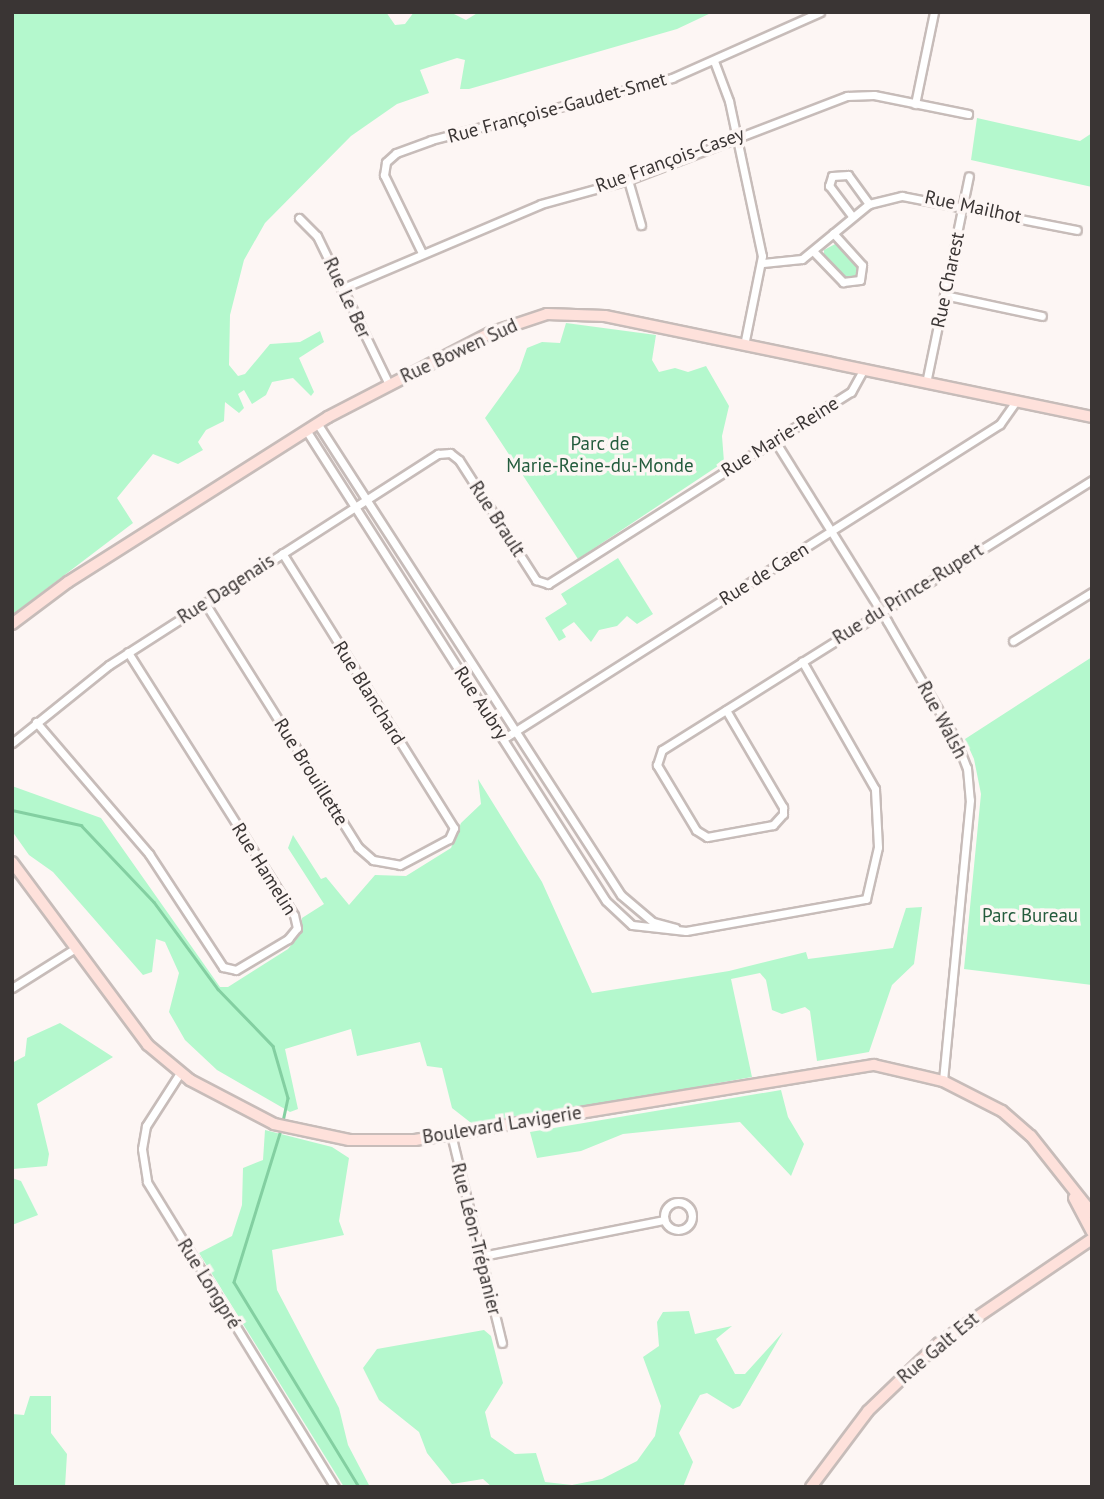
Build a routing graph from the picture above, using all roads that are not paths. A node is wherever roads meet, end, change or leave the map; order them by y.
1 (820, 12) edge
2 (934, 12) edge
3 (714, 61) junction
4 (915, 104) junction
5 (968, 114) dead end
6 (737, 137) junction
7 (969, 176) dead end
8 (628, 180) junction
9 (869, 204) junction
10 (963, 205) junction
11 (852, 216) junction
12 (299, 218) dead end
13 (641, 225) dead end
14 (1077, 230) dead end
15 (833, 233) junction
16 (814, 252) junction
17 (422, 253) junction
18 (763, 263) junction
19 (341, 289) junction
20 (944, 295) junction
21 (1042, 316) dead end
22 (744, 345) junction
23 (863, 370) junction
24 (926, 383) junction
25 (389, 384) junction
26 (1016, 401) junction
27 (1092, 417) edge
28 (317, 423) junction
29 (306, 430) junction
30 (775, 441) junction
31 (450, 453) joint
32 (1092, 480) edge
33 (364, 498) junction
34 (355, 505) junction
35 (832, 531) junction
36 (282, 554) junction
37 (544, 584) joint
38 (1092, 593) edge
39 (205, 603) junction
40 (880, 611) junction
41 (12, 624) edge
42 (1013, 641) dead end
43 (128, 652) junction
44 (802, 661) junction
45 (726, 710) junction
46 (36, 722) junction
47 (515, 731) junction
48 (503, 739) junction
49 (12, 743) edge
50 (454, 833) joint
51 (12, 862) edge
52 (686, 931) junction
53 (74, 949) junction
54 (12, 988) edge
55 (180, 1073) junction
56 (943, 1081) junction
57 (451, 1135) junction
58 (1065, 1180) junction
59 (1092, 1213) edge
60 (664, 1220) junction
61 (1092, 1232) edge
62 (1092, 1239) edge
63 (477, 1257) junction
64 (502, 1343) dead end
65 (335, 1487) edge
66 (811, 1487) edge

1 - 3 street, Rue Françoise-Gaudet-Smet
2 - 4 street
3 - 6 street
3 - 17 street, Rue Françoise-Gaudet-Smet
4 - 5 street, Rue François-Casey
4 - 6 street, Rue François-Casey
6 - 8 street, Rue François-Casey
6 - 18 street
7 - 10 street, Rue Charest
8 - 13 street
8 - 17 street, Rue François-Casey
9 - 10 street, Rue Mailhot
9 - 11 street, Rue Mailhot
9 - 11 street
10 - 14 street, Rue Mailhot
10 - 20 street, Rue Charest
11 - 15 street, Rue Mailhot
12 - 19 street, Rue Le Ber
15 - 16 street, Rue Mailhot
15 - 16 street
16 - 18 street, Rue Mailhot
17 - 19 street, Rue François-Casey
18 - 22 street
19 - 25 street, Rue Le Ber
20 - 21 street
20 - 24 street, Rue Charest
22 - 23 street, Rue Bowen Sud
22 - 25 street, Rue Bowen Sud
23 - 24 street, Rue Bowen Sud
23 - 30 street, Rue Marie-Reine
24 - 26 street, Rue Bowen Sud
25 - 28 street, Rue Bowen Sud
26 - 27 street, Rue Bowen Sud
26 - 35 street, Rue de Caen
28 - 29 street, Rue Bowen Sud
28 - 33 street, Rue Aubry
29 - 34 street, Rue Aubry
29 - 41 street, Rue Bowen Sud
30 - 35 street, Rue Walsh
30 - 37 street, Rue Marie-Reine
31 - 33 street, Rue Dagenais
31 - 37 street, Rue Brault
32 - 40 street, Rue du Prince-Rupert
33 - 34 street, Rue Dagenais
33 - 47 street, Rue Aubry
34 - 36 street, Rue Dagenais
34 - 48 street, Rue Aubry
35 - 40 street, Rue Walsh
35 - 47 street, Rue de Caen
36 - 39 street, Rue Dagenais
36 - 50 street, Rue Blanchard
38 - 42 street
39 - 43 street, Rue Dagenais
39 - 50 street, Rue Brouillette
40 - 44 street, Rue du Prince-Rupert
40 - 56 street, Rue Walsh
43 - 46 street, Rue Dagenais
43 - 46 street, Rue Hamelin
44 - 45 street, Rue du Prince-Rupert
44 - 52 street, Rue Aubry
45 - 45 street, Rue du Prince-Rupert
46 - 49 street, Rue Dagenais
47 - 48 street, Rue de Caen
47 - 52 street, Rue Aubry
48 - 52 street, Rue Aubry
51 - 53 street, Boulevard Lavigerie
53 - 54 street
53 - 55 street, Boulevard Lavigerie
55 - 57 street, Boulevard Lavigerie
55 - 65 street, Rue Longpré
56 - 57 street, Boulevard Lavigerie
56 - 58 street, Boulevard Lavigerie
57 - 63 street, Rue Léon-Trépanier
58 - 59 street, Boulevard Lavigerie
58 - 61 street, Boulevard Lavigerie
60 - 60 street
60 - 63 street
62 - 66 street, Rue Galt Est
63 - 64 street, Rue Léon-Trépanier

